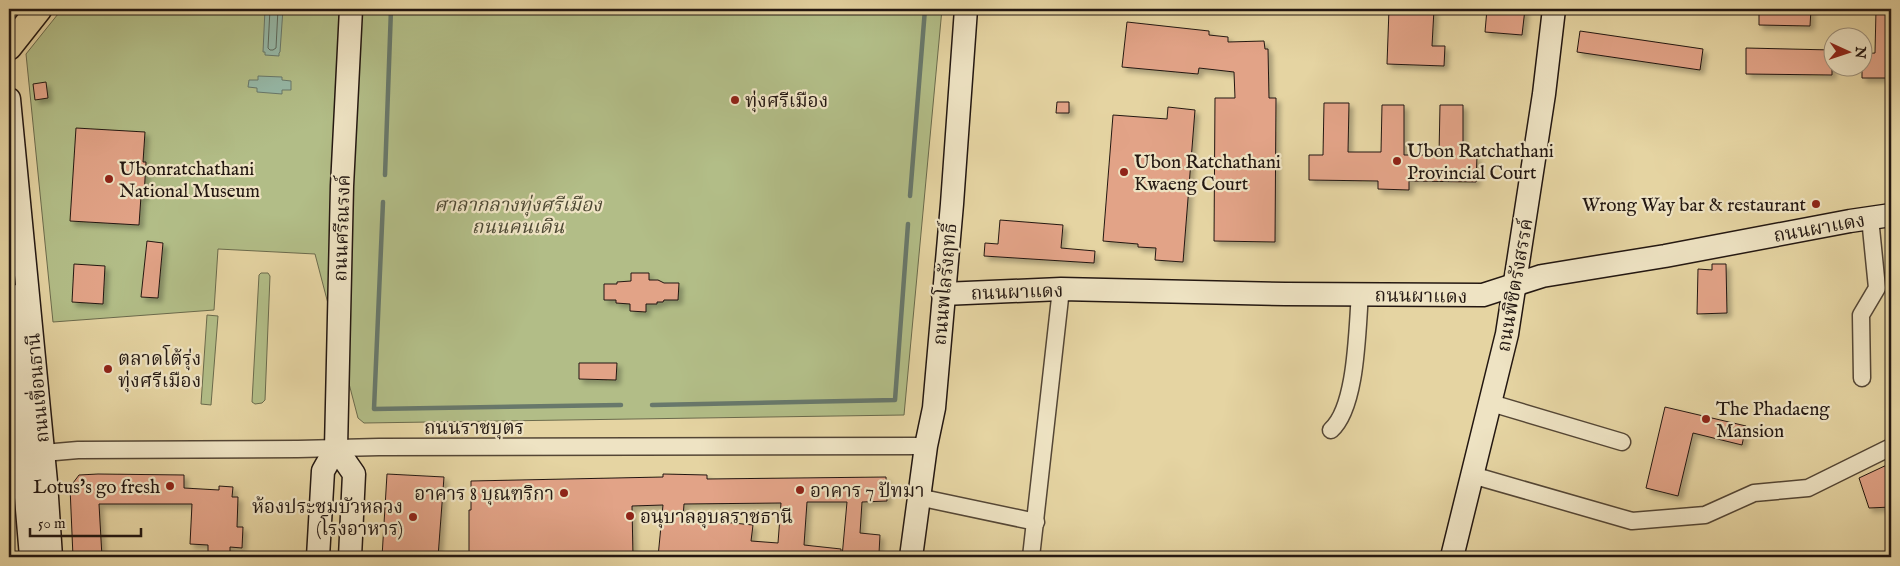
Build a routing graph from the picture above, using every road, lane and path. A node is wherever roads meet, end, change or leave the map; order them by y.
1 (39, 9) edge
2 (351, 9) edge
3 (966, 9) edge
4 (1554, 9) edge
5 (9, 47) edge
6 (9, 99) edge
7 (1881, 217) edge
8 (17, 262) edge
9 (1515, 285) junction
10 (1061, 289) junction
11 (9, 294) edge
12 (943, 294) junction
13 (1360, 294) junction
14 (1862, 378) dead end
15 (1491, 404) junction
16 (1331, 430) dead end
17 (1622, 442) dead end
18 (926, 446) junction
19 (1891, 447) edge
20 (336, 448) junction
21 (25, 455) edge
22 (1472, 475) junction
23 (918, 497) junction
24 (1036, 522) junction
25 (31, 557) edge
26 (51, 557) edge
27 (318, 557) edge
28 (350, 557) edge
29 (911, 557) edge
30 (1031, 557) edge
31 (1452, 557) edge

1 - 5 main road
2 - 20 street, ถนนศรีณรงค์
3 - 12 street, ถนนพโลรังฤทธิ์
4 - 9 street, ถนนพิชิตรังสรรค์
6 - 8 street, ถนนเขื่อนธานี
7 - 9 street, ถนนผาแดง
7 - 14 street
8 - 21 street, ถนนเขื่อนธานี
9 - 13 street, ถนนผาแดง
9 - 15 street, ถนนพิชิตรังสรรค์
10 - 12 street, ถนนผาแดง
10 - 13 street, ถนนผาแดง
10 - 24 street
11 - 21 street, ถนนเขื่อนธานี
12 - 18 street, ถนนพโลรังฤทธิ์
13 - 16 street
15 - 17 street
15 - 22 street, ถนนพิชิตรังสรรค์
18 - 20 street, ถนนราชบุตร
18 - 23 street, ถนนพโลรังฤทธิ์
19 - 22 street
20 - 21 street, ถนนราชบุตร
20 - 27 street, ถนนศรีณรงค์
20 - 28 street
21 - 25 street, ถนนเขื่อนธานี
21 - 26 street, ถนนเขื่อนธานี
22 - 31 street, ถนนพิชิตรังสรรค์
23 - 24 street
23 - 29 street, ถนนพโลรังฤทธิ์
24 - 30 street

